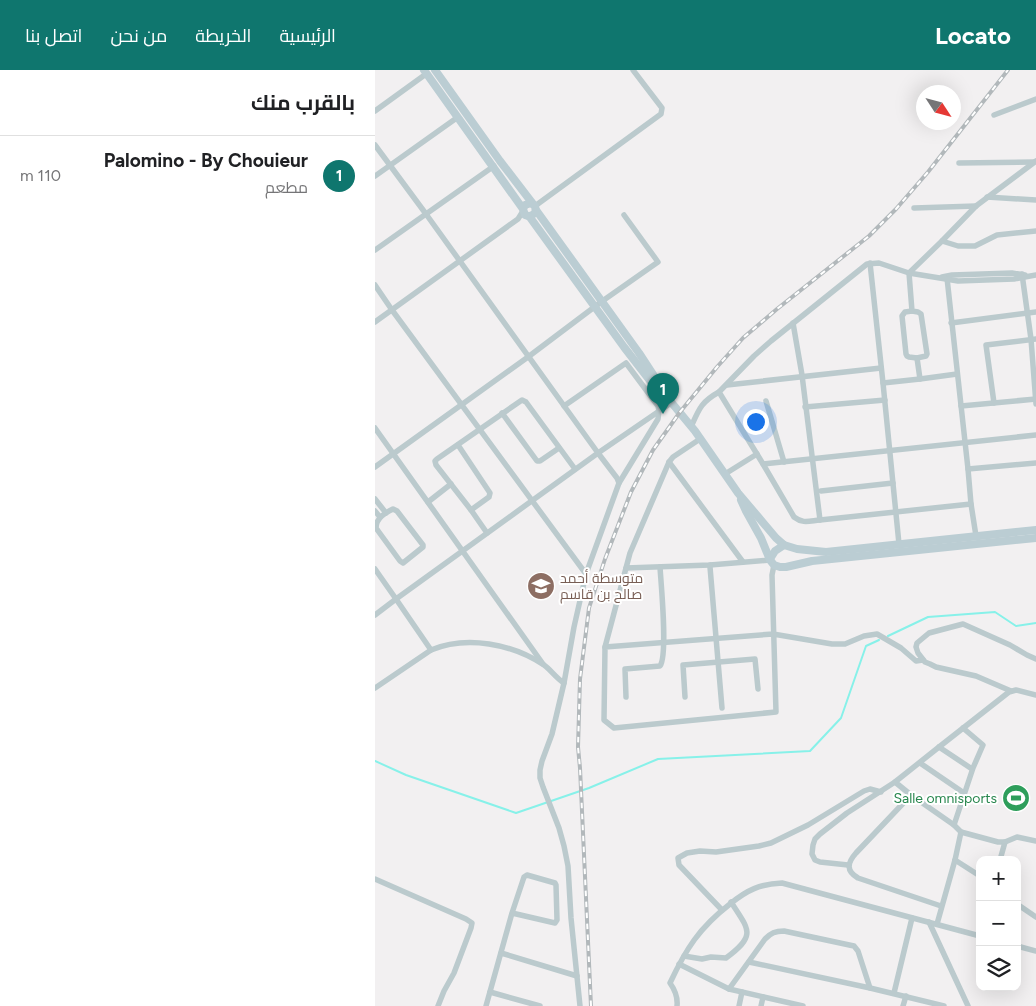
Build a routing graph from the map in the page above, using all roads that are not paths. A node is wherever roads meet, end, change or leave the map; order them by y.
1 (435, 70) edge
2 (633, 70) edge
3 (425, 72) edge
4 (1036, 99) edge
5 (375, 111) edge
6 (994, 115) dead end
7 (458, 117) junction
8 (375, 145) edge
9 (1035, 162) edge
10 (959, 163) dead end
11 (390, 166) junction
12 (494, 166) junction
13 (375, 176) edge
14 (987, 197) junction
15 (1036, 200) edge
16 (976, 206) junction
17 (535, 207) junction
18 (914, 208) dead end
19 (526, 213) junction
20 (426, 214) junction
21 (625, 215) dead end
22 (1036, 231) edge
23 (943, 241) junction
24 (375, 250) edge
25 (459, 261) junction
26 (869, 263) junction
27 (909, 273) junction
28 (1036, 275) edge
29 (1022, 276) junction
30 (945, 277) junction
31 (375, 285) edge
32 (598, 304) junction
33 (392, 310) junction
34 (912, 311) junction
35 (1036, 312) edge
36 (1027, 313) junction
37 (375, 322) edge
38 (793, 323) junction
39 (951, 323) junction
40 (1033, 339) edge
41 (636, 355) junction
42 (528, 357) junction
43 (917, 358) junction
44 (626, 363) junction
45 (881, 368) junction
46 (957, 374) junction
47 (802, 375) junction
48 (920, 380) junction
49 (883, 383) junction
50 (726, 385) junction
51 (719, 392) junction
52 (1036, 399) edge
53 (885, 400) junction
54 (766, 401) dead end
55 (462, 404) junction
56 (994, 404) junction
57 (1036, 404) edge
58 (668, 405) junction
59 (564, 406) junction
60 (961, 406) junction
61 (805, 407) junction
62 (659, 411) junction
63 (502, 414) junction
64 (691, 427) junction
65 (375, 428) edge
66 (480, 429) junction
67 (1036, 435) edge
68 (700, 440) junction
69 (965, 443) junction
70 (458, 445) junction
71 (559, 448) junction
72 (890, 450) junction
73 (598, 453) junction
74 (393, 454) junction
75 (757, 454) junction
76 (811, 459) junction
77 (669, 462) junction
78 (784, 462) junction
79 (1036, 463) edge
80 (763, 464) junction
81 (375, 467) edge
82 (575, 469) junction
83 (968, 469) junction
84 (725, 474) junction
85 (619, 483) junction
86 (893, 483) junction
87 (451, 484) junction
88 (821, 491) dead end
89 (738, 493) junction
90 (375, 499) edge
91 (532, 501) junction
92 (428, 502) junction
93 (971, 504) junction
94 (471, 510) junction
95 (375, 511) edge
96 (897, 512) junction
97 (385, 513) junction
98 (380, 517) junction
99 (820, 520) junction
100 (1036, 530) edge
101 (487, 533) junction
102 (975, 536) junction
103 (1036, 538) edge
104 (899, 544) junction
105 (784, 545) junction
106 (797, 549) junction
107 (464, 551) junction
108 (743, 562) junction
109 (771, 562) junction
110 (710, 565) junction
111 (660, 567) junction
112 (789, 567) junction
113 (626, 568) junction
114 (375, 570) edge
115 (586, 574) junction
116 (396, 599) junction
117 (375, 615) edge
118 (773, 634) junction
119 (716, 638) junction
120 (664, 643) junction
121 (605, 647) junction
122 (431, 650) junction
123 (1036, 658) edge
124 (923, 660) junction
125 (718, 662) junction
126 (545, 666) junction
127 (564, 683) junction
128 (375, 688) edge
129 (758, 689) dead end
130 (1011, 691) junction
131 (1036, 695) edge
132 (626, 697) dead end
133 (685, 697) dead end
134 (722, 708) dead end
135 (963, 728) junction
136 (939, 746) junction
137 (919, 763) junction
138 (973, 769) junction
139 (895, 782) junction
140 (881, 792) junction
141 (964, 794) junction
142 (911, 795) junction
143 (954, 825) junction
144 (961, 832) junction
145 (1036, 841) edge
146 (1005, 842) junction
147 (1001, 856) edge
148 (955, 860) junction
149 (849, 865) junction
150 (976, 873) edge
151 (375, 879) edge
152 (731, 902) junction
153 (941, 906) junction
154 (1021, 907) edge
155 (721, 910) junction
156 (512, 913) junction
157 (1035, 916) edge
158 (912, 918) junction
159 (929, 922) junction
160 (937, 924) junction
161 (976, 935) edge
162 (1021, 947) edge
163 (1036, 950) edge
164 (501, 952) junction
165 (684, 956) junction
166 (749, 962) junction
167 (679, 964) junction
168 (577, 976) junction
169 (870, 988) junction
170 (729, 989) junction
171 (490, 992) junction
172 (743, 992) junction
173 (893, 993) junction
174 (906, 996) junction
175 (763, 997) junction
176 (438, 1006) edge
177 (486, 1006) edge
178 (540, 1006) edge
179 (580, 1006) edge
180 (677, 1006) edge
181 (739, 1006) edge
182 (761, 1006) edge
183 (803, 1006) edge
184 (903, 1006) edge
185 (944, 1006) edge
186 (968, 1006) edge

1 - 17 main road
2 - 17 street
3 - 5 street
3 - 7 main road
4 - 6 street
7 - 11 street
7 - 12 main road
8 - 11 street
9 - 10 street
9 - 14 street
11 - 13 street
11 - 20 street
12 - 19 main road
12 - 20 street
14 - 15 street
14 - 16 street
16 - 18 street
16 - 23 street
17 - 19 main road
17 - 19 main road
17 - 32 main road
19 - 25 street
19 - 32 main road
20 - 24 street
20 - 25 street
21 - 32 street
22 - 23 street
23 - 27 street
25 - 33 street
25 - 42 street
26 - 27 street
26 - 38 street
26 - 45 street
27 - 30 street
27 - 34 street
28 - 29 street
29 - 30 street
29 - 36 street
30 - 39 street
31 - 33 street
32 - 41 main road
32 - 42 street
33 - 37 street
33 - 55 street
34 - 43 street
34 - 43 street
35 - 36 street
36 - 39 street
36 - 40 street
38 - 47 street
38 - 50 street
39 - 46 street
40 - 52 street
40 - 56 street
41 - 44 street
41 - 58 main road
41 - 64 main road
42 - 55 street
42 - 59 street
43 - 48 street
44 - 59 street
44 - 62 street
45 - 47 street
45 - 49 street
46 - 48 street
46 - 60 street
47 - 50 street
47 - 61 street
48 - 49 street
49 - 53 street
50 - 51 street
51 - 64 street
51 - 75 street
52 - 56 street
52 - 57 street
53 - 61 street
53 - 72 street
54 - 78 street
55 - 66 street
55 - 74 street
56 - 60 street
58 - 62 street
58 - 68 main road
59 - 73 street
60 - 69 street
61 - 76 street
62 - 73 street
62 - 85 street
63 - 66 street
63 - 71 street
63 - 71 street
64 - 68 main road
65 - 74 street
66 - 70 street
66 - 91 street
67 - 69 street
68 - 77 street
68 - 84 main road
69 - 72 street
69 - 83 street
70 - 87 street
70 - 94 street
71 - 82 street
72 - 76 street
72 - 86 street
73 - 82 street
73 - 85 street
74 - 81 street
74 - 92 street
75 - 80 street
75 - 84 street
76 - 78 street
76 - 99 street
77 - 108 street
77 - 113 street
78 - 80 street
79 - 83 street
80 - 99 street
82 - 91 street
83 - 93 street
84 - 89 main road
85 - 115 street
86 - 88 street
86 - 96 street
87 - 92 street
87 - 94 street
89 - 105 main road
89 - 109 main road
90 - 97 street
91 - 101 street
91 - 115 street
92 - 107 street
93 - 96 street
93 - 102 street
94 - 101 street
95 - 98 street
96 - 99 street
96 - 104 street
97 - 98 street
97 - 98 street
100 - 102 main road
101 - 107 street
102 - 104 main road
103 - 112 main road
104 - 106 main road
105 - 106 main road
105 - 109 main road
106 - 112 main road
107 - 116 street
107 - 126 street
108 - 109 street
108 - 110 street
109 - 112 main road
109 - 118 street
110 - 111 street
110 - 119 street
111 - 113 street
111 - 120 street
113 - 121 street
114 - 116 street
115 - 127 street
116 - 117 street
116 - 122 street
118 - 119 street
118 - 121 street
118 - 124 street
119 - 120 street
119 - 125 street
120 - 121 street
120 - 132 street
122 - 126 street
122 - 128 street
123 - 124 street
124 - 130 street
125 - 129 street
125 - 133 street
125 - 134 street
126 - 127 street
127 - 168 street
130 - 131 street
130 - 135 street
135 - 136 street
135 - 138 street
136 - 137 street
136 - 138 street
137 - 139 street
137 - 141 street
138 - 141 street
139 - 140 street
139 - 142 street
140 - 149 street
140 - 155 street
141 - 143 street
142 - 143 street
142 - 149 street
143 - 144 street
144 - 146 street
144 - 148 street
145 - 146 street
146 - 147 street
148 - 150 street
148 - 153 street
149 - 153 street
151 - 176 street
152 - 155 street
152 - 158 street
152 - 165 street
153 - 160 street
154 - 157 street
155 - 165 street
156 - 156 street
156 - 164 street
158 - 159 street
158 - 173 street
159 - 160 street
159 - 186 street
160 - 161 street
162 - 163 street
164 - 168 street
164 - 171 street
165 - 167 street
166 - 169 street
166 - 169 street
166 - 170 street
167 - 170 street
167 - 180 street
168 - 179 street
169 - 173 street
170 - 172 street
171 - 177 street
171 - 178 street
172 - 175 street
172 - 181 street
173 - 174 street
174 - 184 street
174 - 185 street
175 - 182 street
175 - 183 street

